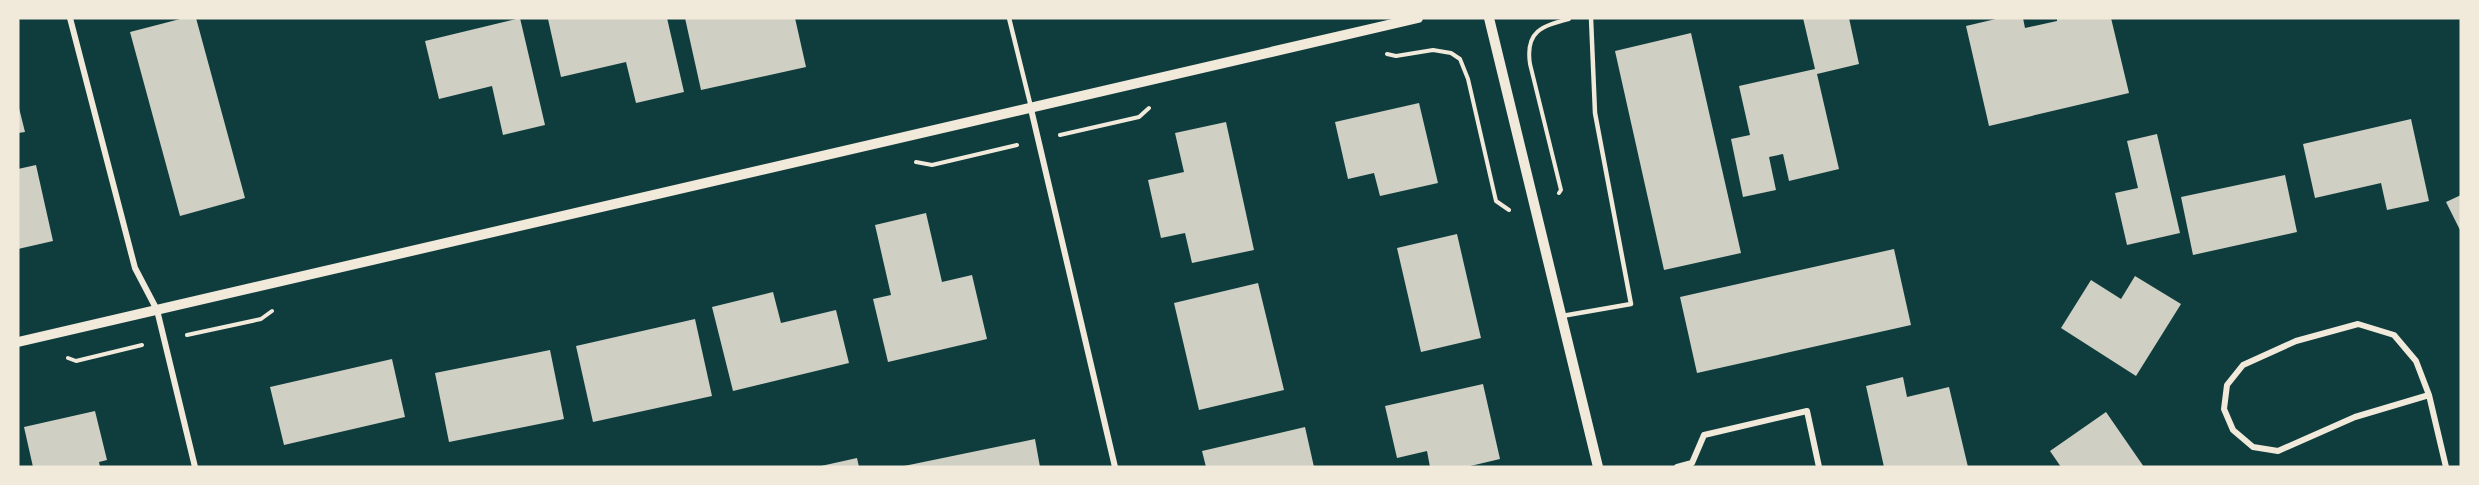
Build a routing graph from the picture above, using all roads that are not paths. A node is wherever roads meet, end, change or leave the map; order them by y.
1 (70, 18) edge
2 (1009, 18) edge
3 (1418, 18) edge
4 (1489, 18) edge
5 (1591, 18) edge
6 (1031, 109) junction
7 (157, 310) junction
8 (1562, 316) junction
9 (18, 342) edge
10 (2429, 395) junction
11 (195, 467) edge
12 (1115, 467) edge
13 (1598, 467) edge
14 (1677, 467) edge
15 (1819, 467) edge
16 (2446, 467) edge

1 - 7 street
2 - 6 lane
3 - 6 street
4 - 8 street
5 - 8 lane
6 - 7 street
6 - 12 street
7 - 9 street
7 - 11 street
8 - 13 street
10 - 10 street
10 - 16 street
14 - 15 street

